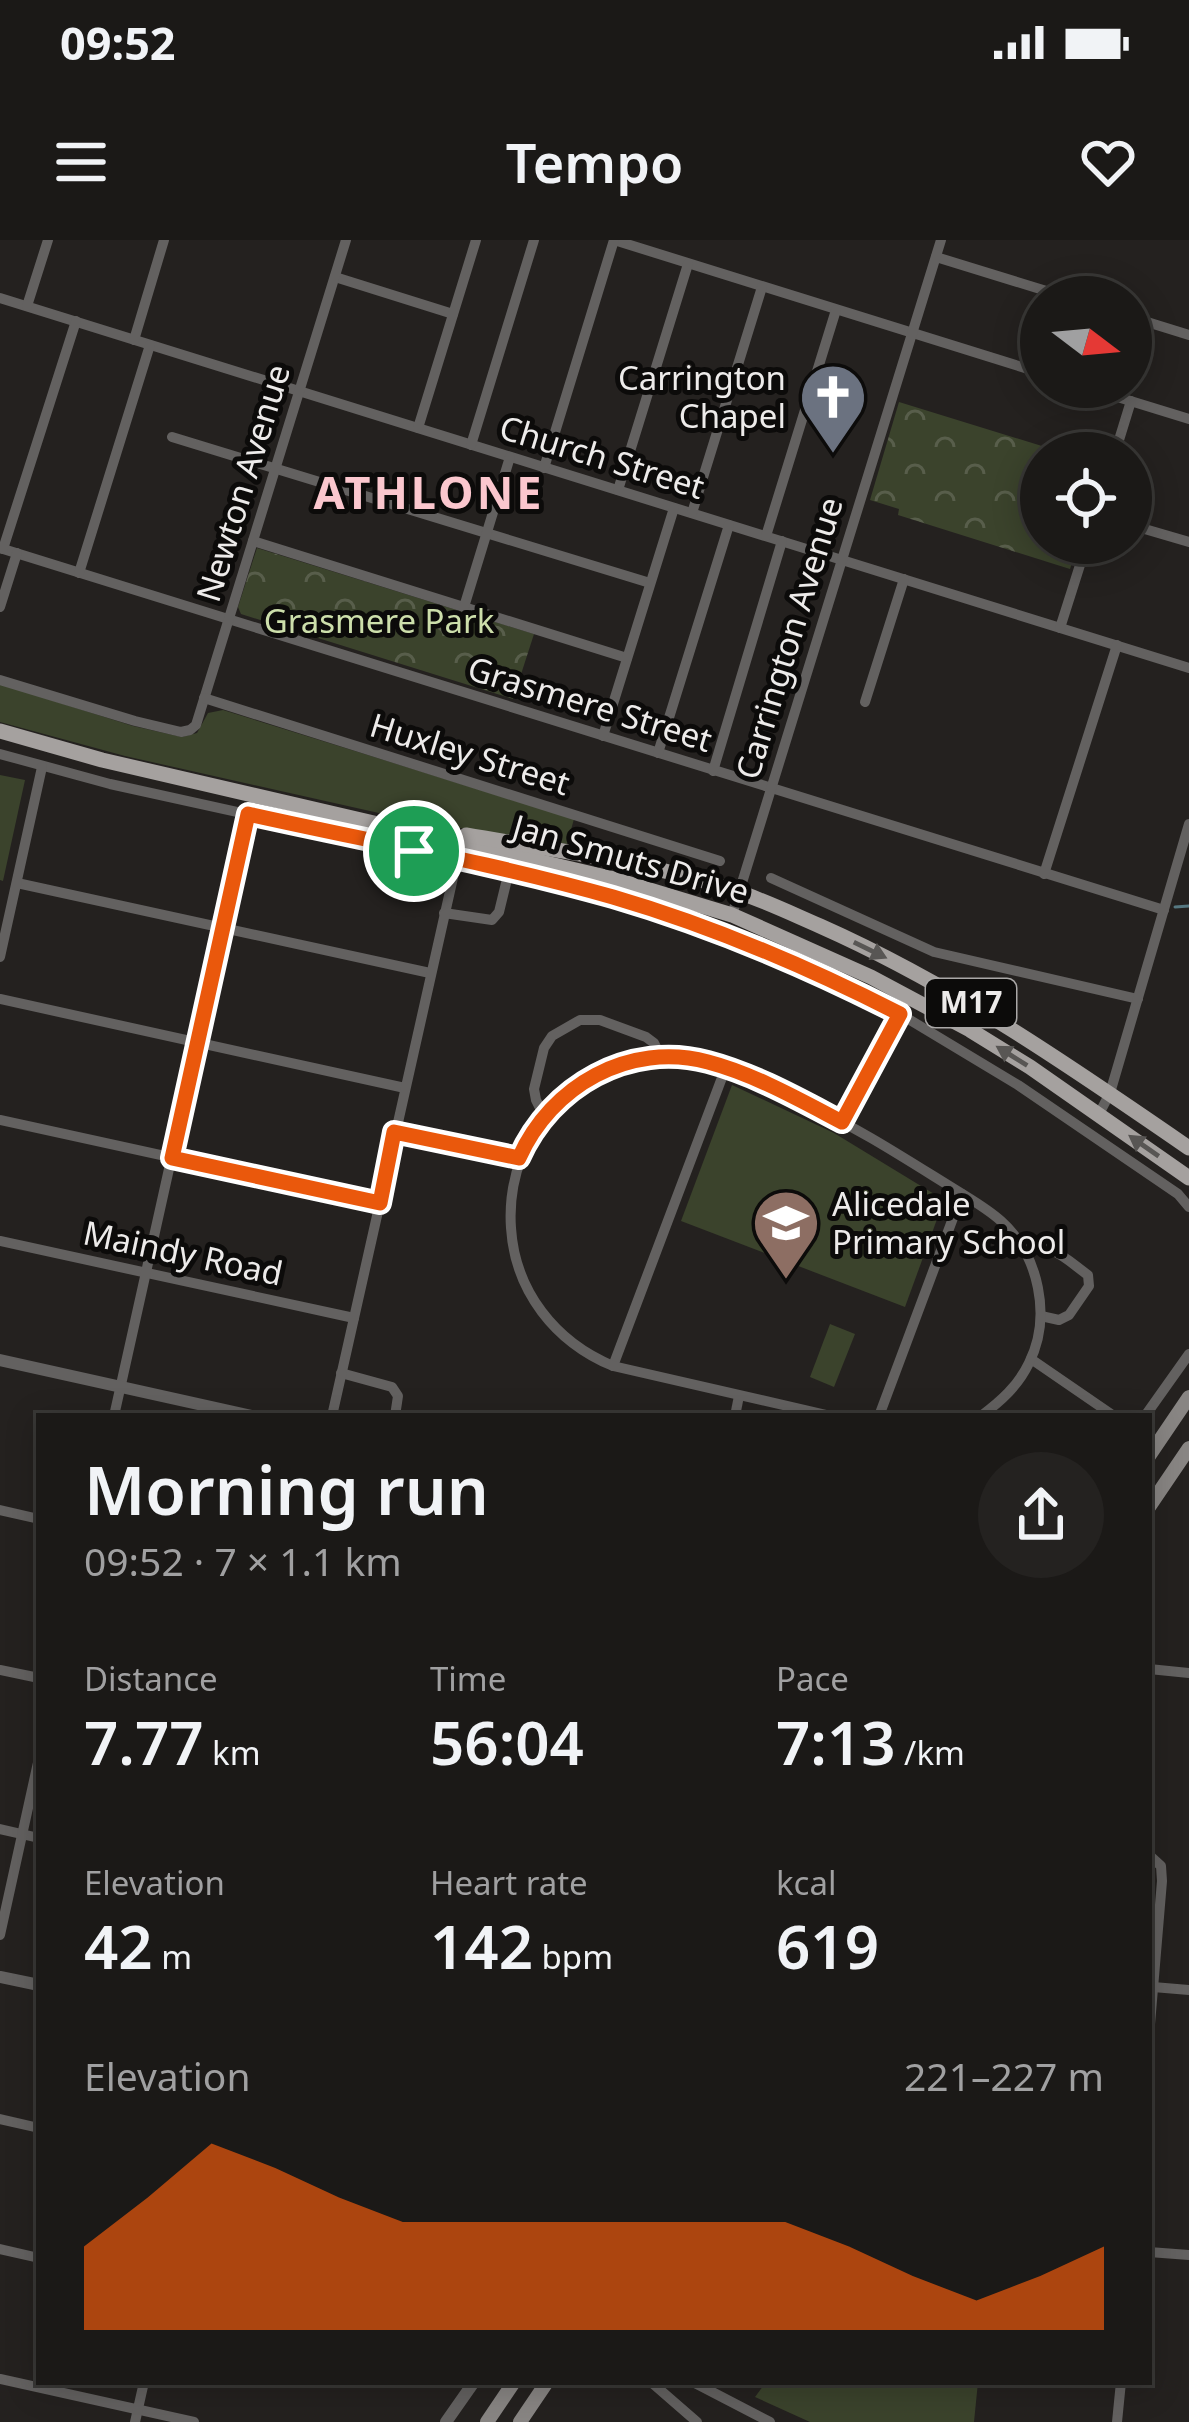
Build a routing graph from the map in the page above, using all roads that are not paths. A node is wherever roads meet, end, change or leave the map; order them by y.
1 (48, 240) edge
2 (164, 240) edge
3 (346, 240) edge
4 (476, 240) edge
5 (534, 240) edge
6 (614, 240) edge
7 (941, 240) edge
8 (642, 244) edge
9 (936, 257) junction
10 (688, 263) junction
11 (335, 277) junction
12 (1020, 283) edge
13 (762, 287) junction
14 (0, 298) edge
15 (28, 306) junction
16 (836, 310) junction
17 (453, 314) junction
18 (76, 321) junction
19 (1152, 324) edge
20 (912, 333) junction
21 (1189, 335) edge
22 (134, 340) junction
23 (150, 345) junction
24 (1020, 366) edge
25 (300, 392) junction
26 (1152, 408) edge
27 (1189, 419) edge
28 (418, 428) junction
29 (172, 437) dead end
30 (471, 445) junction
31 (510, 457) junction
32 (276, 467) junction
33 (544, 467) junction
34 (618, 490) junction
35 (674, 508) junction
36 (692, 513) junction
37 (729, 525) junction
38 (1152, 531) edge
39 (487, 532) junction
40 (766, 536) junction
41 (253, 541) junction
42 (782, 541) junction
43 (1189, 542) edge
44 (2, 549) edge
45 (17, 554) junction
46 (842, 560) junction
47 (1080, 564) edge
48 (79, 573) junction
49 (904, 579) junction
50 (650, 583) junction
51 (464, 607) junction
52 (0, 608) edge
53 (229, 619) junction
54 (1060, 628) junction
55 (1117, 645) junction
56 (627, 658) junction
57 (1189, 668) edge
58 (0, 680) edge
59 (204, 698) junction
60 (865, 702) dead end
61 (0, 731) edge
62 (603, 736) junction
63 (658, 753) junction
64 (0, 754) edge
65 (42, 767) junction
66 (713, 771) junction
67 (770, 789) junction
68 (248, 814) junction
69 (1189, 824) edge
70 (422, 832) junction
71 (457, 860) junction
72 (720, 861) dead end
73 (509, 871) junction
74 (1044, 874) junction
75 (771, 878) dead end
76 (16, 883) junction
77 (740, 892) junction
78 (1164, 910) junction
79 (445, 913) junction
80 (732, 915) junction
81 (223, 928) junction
82 (0, 957) edge
83 (430, 973) junction
84 (0, 999) edge
85 (1138, 999) junction
86 (900, 1014) junction
87 (196, 1043) junction
88 (661, 1058) junction
89 (726, 1067) junction
90 (404, 1088) junction
91 (1110, 1094) junction
92 (1099, 1114) junction
93 (544, 1116) junction
94 (0, 1120) edge
95 (842, 1122) junction
96 (394, 1132) junction
97 (1189, 1148) edge
98 (172, 1158) junction
99 (519, 1158) junction
100 (1189, 1178) edge
101 (962, 1194) junction
102 (380, 1203) junction
103 (1189, 1207) edge
104 (0, 1241) edge
105 (1025, 1252) junction
106 (147, 1273) junction
107 (1041, 1316) junction
108 (354, 1318) junction
109 (1189, 1354) edge
110 (1031, 1359) junction
111 (0, 1360) edge
112 (613, 1366) junction
113 (341, 1373) junction
114 (120, 1387) junction
115 (740, 1396) junction
116 (1189, 1397) edge
117 (115, 1413) edge
118 (238, 1413) edge
119 (333, 1413) edge
120 (395, 1413) edge
121 (736, 1413) edge
122 (816, 1413) edge
123 (880, 1413) edge
124 (984, 1413) edge
125 (1110, 1413) edge
126 (1147, 1413) edge
127 (1189, 1448) edge
128 (1152, 1452) edge
129 (1152, 1503) edge
130 (0, 1510) edge
131 (36, 1518) edge
132 (1152, 1669) edge
133 (0, 1670) edge
134 (1189, 1673) edge
135 (36, 1677) edge
136 (36, 1771) edge
137 (0, 1829) edge
138 (22, 1834) junction
139 (36, 1837) edge
140 (1152, 1858) edge
141 (0, 1935) edge
142 (0, 1977) edge
143 (36, 1984) edge
144 (1153, 1987) junction
145 (1189, 1990) edge
146 (1152, 1999) edge
147 (0, 2120) edge
148 (36, 2127) edge
149 (0, 2249) edge
150 (1152, 2252) edge
151 (1189, 2255) edge
152 (36, 2257) edge
153 (0, 2379) edge
154 (143, 2385) edge
155 (472, 2385) edge
156 (512, 2385) edge
157 (545, 2385) edge
158 (654, 2385) edge
159 (690, 2385) edge
160 (698, 2385) edge
161 (1120, 2385) edge
162 (675, 2405) junction
163 (136, 2416) edge
164 (194, 2422) edge
165 (446, 2422) edge
166 (487, 2422) edge
167 (520, 2422) edge
168 (697, 2422) edge
169 (770, 2422) edge
170 (1118, 2422) edge

1 - 15 street
2 - 22 street
3 - 11 street, Newton Avenue
4 - 17 street
5 - 30 street
6 - 8 street
6 - 33 street
7 - 9 street, Carrington Avenue
8 - 10 street
9 - 12 street
9 - 20 street, Carrington Avenue
10 - 13 street
10 - 34 street
11 - 17 street
11 - 25 street, Newton Avenue
13 - 16 street
13 - 36 street
14 - 15 street, Church Street
15 - 18 street, Church Street
16 - 20 street
16 - 40 street
17 - 28 street
18 - 22 street, Church Street
18 - 44 street
19 - 21 street
20 - 24 street
20 - 46 street, Carrington Avenue
22 - 23 street, Church Street
23 - 25 street, Church Street
23 - 48 street
25 - 28 street, Church Street
25 - 32 street, Newton Avenue
26 - 27 street
28 - 30 street, Church Street
29 - 32 street
30 - 31 street, Church Street
31 - 33 street, Church Street
31 - 39 street
32 - 39 street
32 - 41 street, Newton Avenue
33 - 34 street, Church Street
34 - 35 street, Church Street
35 - 36 street, Church Street
35 - 50 street
36 - 37 street, Church Street
37 - 40 street, Church Street
37 - 63 street
38 - 43 street
39 - 50 street
39 - 51 street
40 - 42 street, Church Street
41 - 51 street
41 - 53 street, Newton Avenue
42 - 46 street, Church Street
42 - 66 street
44 - 45 street, Grasmere Street
45 - 48 street, Grasmere Street
45 - 52 street
46 - 49 street, Church Street
46 - 67 street, Carrington Avenue
47 - 54 street
48 - 53 street, Grasmere Street
49 - 54 street, Church Street
49 - 60 street
50 - 56 street
51 - 56 street
53 - 59 street, Newton Avenue
53 - 62 street, Grasmere Street
54 - 55 street, Church Street
55 - 57 street, Church Street
55 - 74 street
56 - 62 street
58 - 59 street, Newton Avenue
59 - 72 street, Huxley Street
61 - 70 main road, Jan Smuts Drive / M17
62 - 63 street, Grasmere Street
63 - 66 street, Grasmere Street
64 - 65 street
65 - 68 street
65 - 76 street
66 - 67 street, Grasmere Street
67 - 74 street, Grasmere Street
67 - 77 street, Carrington Avenue
68 - 71 street
68 - 81 street
69 - 78 street
70 - 77 main road, Jan Smuts Drive / M17
70 - 80 main road, Jan Smuts Drive / M17
71 - 73 street
71 - 79 street
73 - 79 street
73 - 86 street
74 - 78 street, Grasmere Street
75 - 85 street
76 - 81 street
76 - 82 street
77 - 80 street, Carrington Avenue
77 -> 91 main road, Jan Smuts Drive / M17
78 - 85 street
79 - 83 street
92 -> 80 main road, Jan Smuts Drive / M17
81 - 83 street
81 - 87 street
83 - 90 street
84 - 87 street
85 - 91 street
86 - 95 street
86 - 103 street
87 - 90 street
87 - 98 street
88 - 89 street
88 - 93 street
88 - 93 street
89 - 95 street
89 - 112 street
90 - 96 street
91 - 92 street
91 - 97 main road, Jan Smuts Drive / M17
100 -> 92 main road, Jan Smuts Drive / M17
93 - 99 street
94 - 98 street
95 - 101 street
96 - 99 street
96 - 102 street
98 - 102 street
98 - 106 street
99 - 112 street
101 - 105 street
101 - 123 street
102 - 108 street
104 - 106 street, Maindy Road
105 - 107 street
105 - 107 street
106 - 108 street, Maindy Road
106 - 114 street
107 - 110 street
108 - 113 street
109 - 126 street
110 - 124 street
110 - 125 street
111 - 114 street
112 - 115 street
113 - 119 street
113 - 120 street
114 - 117 street
114 - 118 street
115 - 121 street
115 - 122 street
116 - 128 main road
127 - 129 main road
130 - 131 street
132 - 134 street
133 - 135 street
136 - 138 street
137 - 138 street
138 - 139 street
138 - 141 street
140 - 144 street
142 - 143 street
144 - 145 street
144 - 146 street
147 - 148 street
149 - 152 street
150 - 151 street
153 - 163 street
154 - 163 street
155 - 165 street
156 - 166 main road
157 - 167 main road
158 - 162 street
159 - 162 street
160 - 169 street
161 - 170 street
162 - 168 street
163 - 164 street

